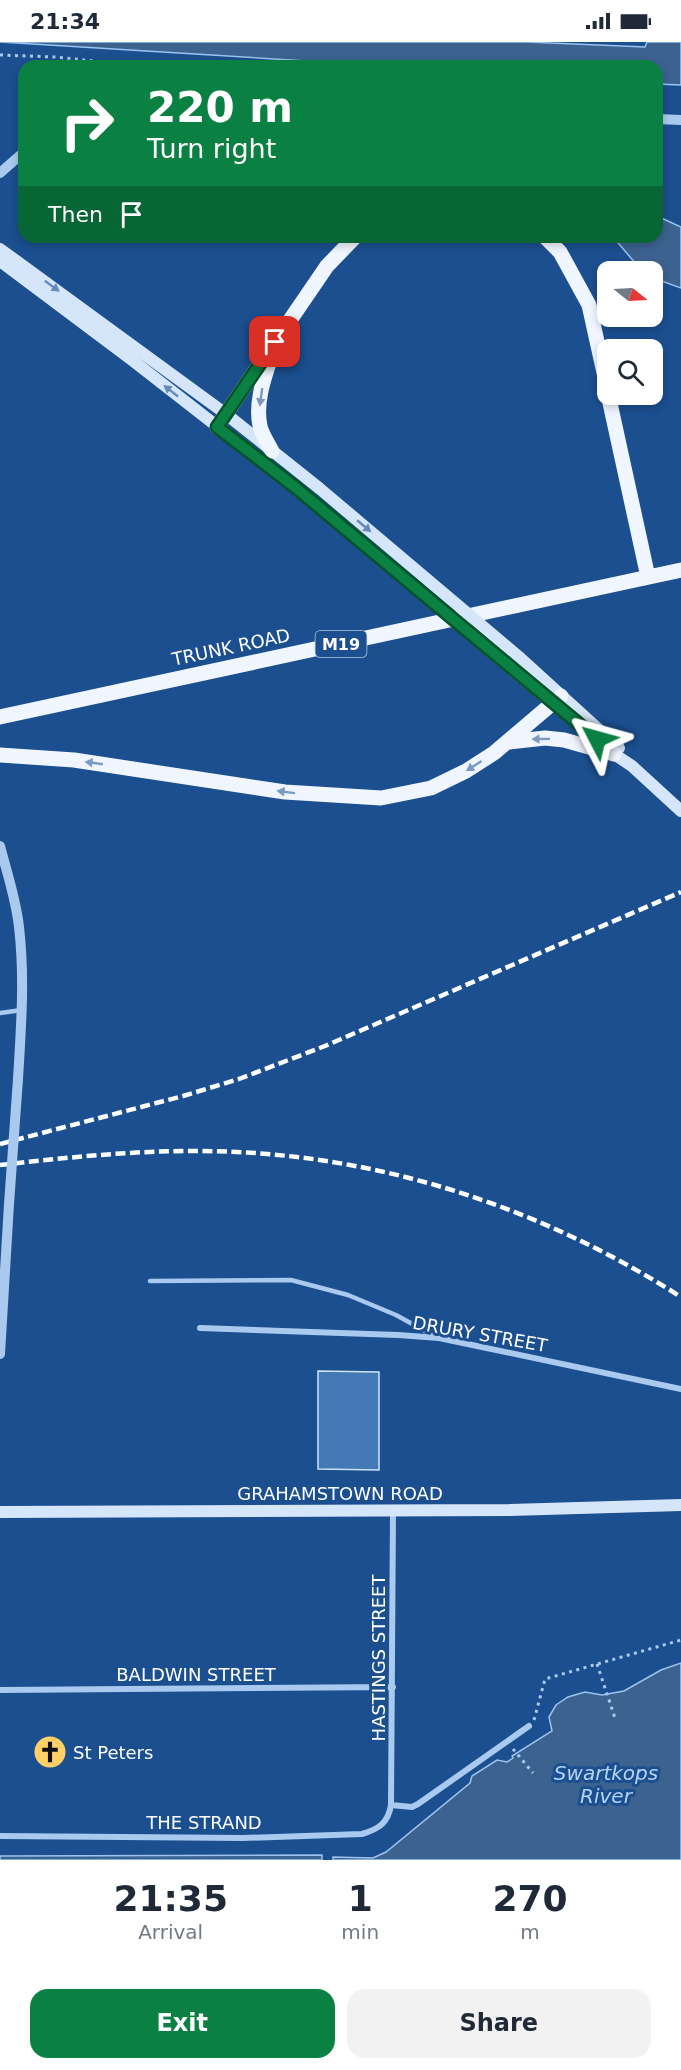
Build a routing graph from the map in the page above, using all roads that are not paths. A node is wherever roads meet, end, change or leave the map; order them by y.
1 (663, 119) edge
2 (681, 120) edge
3 (18, 158) edge
4 (0, 173) edge
5 (349, 243) edge
6 (551, 243) edge
7 (2, 254) edge
8 (275, 342) junction
9 (597, 342) edge
10 (611, 405) edge
11 (226, 414) junction
12 (217, 427) junction
13 (272, 451) junction
14 (681, 570) edge
15 (648, 577) junction
16 (557, 700) junction
17 (0, 717) edge
18 (507, 742) junction
19 (614, 754) junction
20 (0, 755) edge
21 (632, 766) junction
22 (681, 811) edge
23 (0, 846) edge
24 (22, 1010) junction
25 (0, 1013) edge
26 (150, 1281) dead end
27 (200, 1328) dead end
28 (439, 1338) junction
29 (0, 1354) edge
30 (681, 1389) edge
31 (681, 1505) edge
32 (393, 1511) junction
33 (0, 1512) edge
34 (393, 1688) junction
35 (0, 1690) edge
36 (529, 1726) road end
37 (391, 1805) junction
38 (0, 1836) edge

1 - 2 street
3 - 4 street
5 - 8 main road
6 - 9 main road
7 -> 11 main road
12 -> 7 main road
8 - 11 main road
8 -> 13 main road
10 - 15 main road
11 - 12 main road
11 - 13 main road
12 - 16 main road, bridge
13 -> 16 main road, bridge
14 - 15 main road, TRUNK ROAD / M19
15 - 17 main road, TRUNK ROAD / M19
16 - 18 main road
16 - 19 main road
16 - 21 main road
19 -> 18 main road
18 -> 20 main road
19 - 21 main road
21 - 22 main road
23 - 24 street
24 - 25 lane
24 - 29 street, bridge
26 - 28 lane
27 - 28 street, DRURY STREET
28 - 30 street, DRURY STREET
31 - 32 main road, GRAHAMSTOWN ROAD
32 - 33 main road, GRAHAMSTOWN ROAD
32 - 34 street, HASTINGS STREET
34 - 35 street, BALDWIN STREET
34 - 37 street, HASTINGS STREET
36 - 37 street
37 - 38 street, THE STRAND

